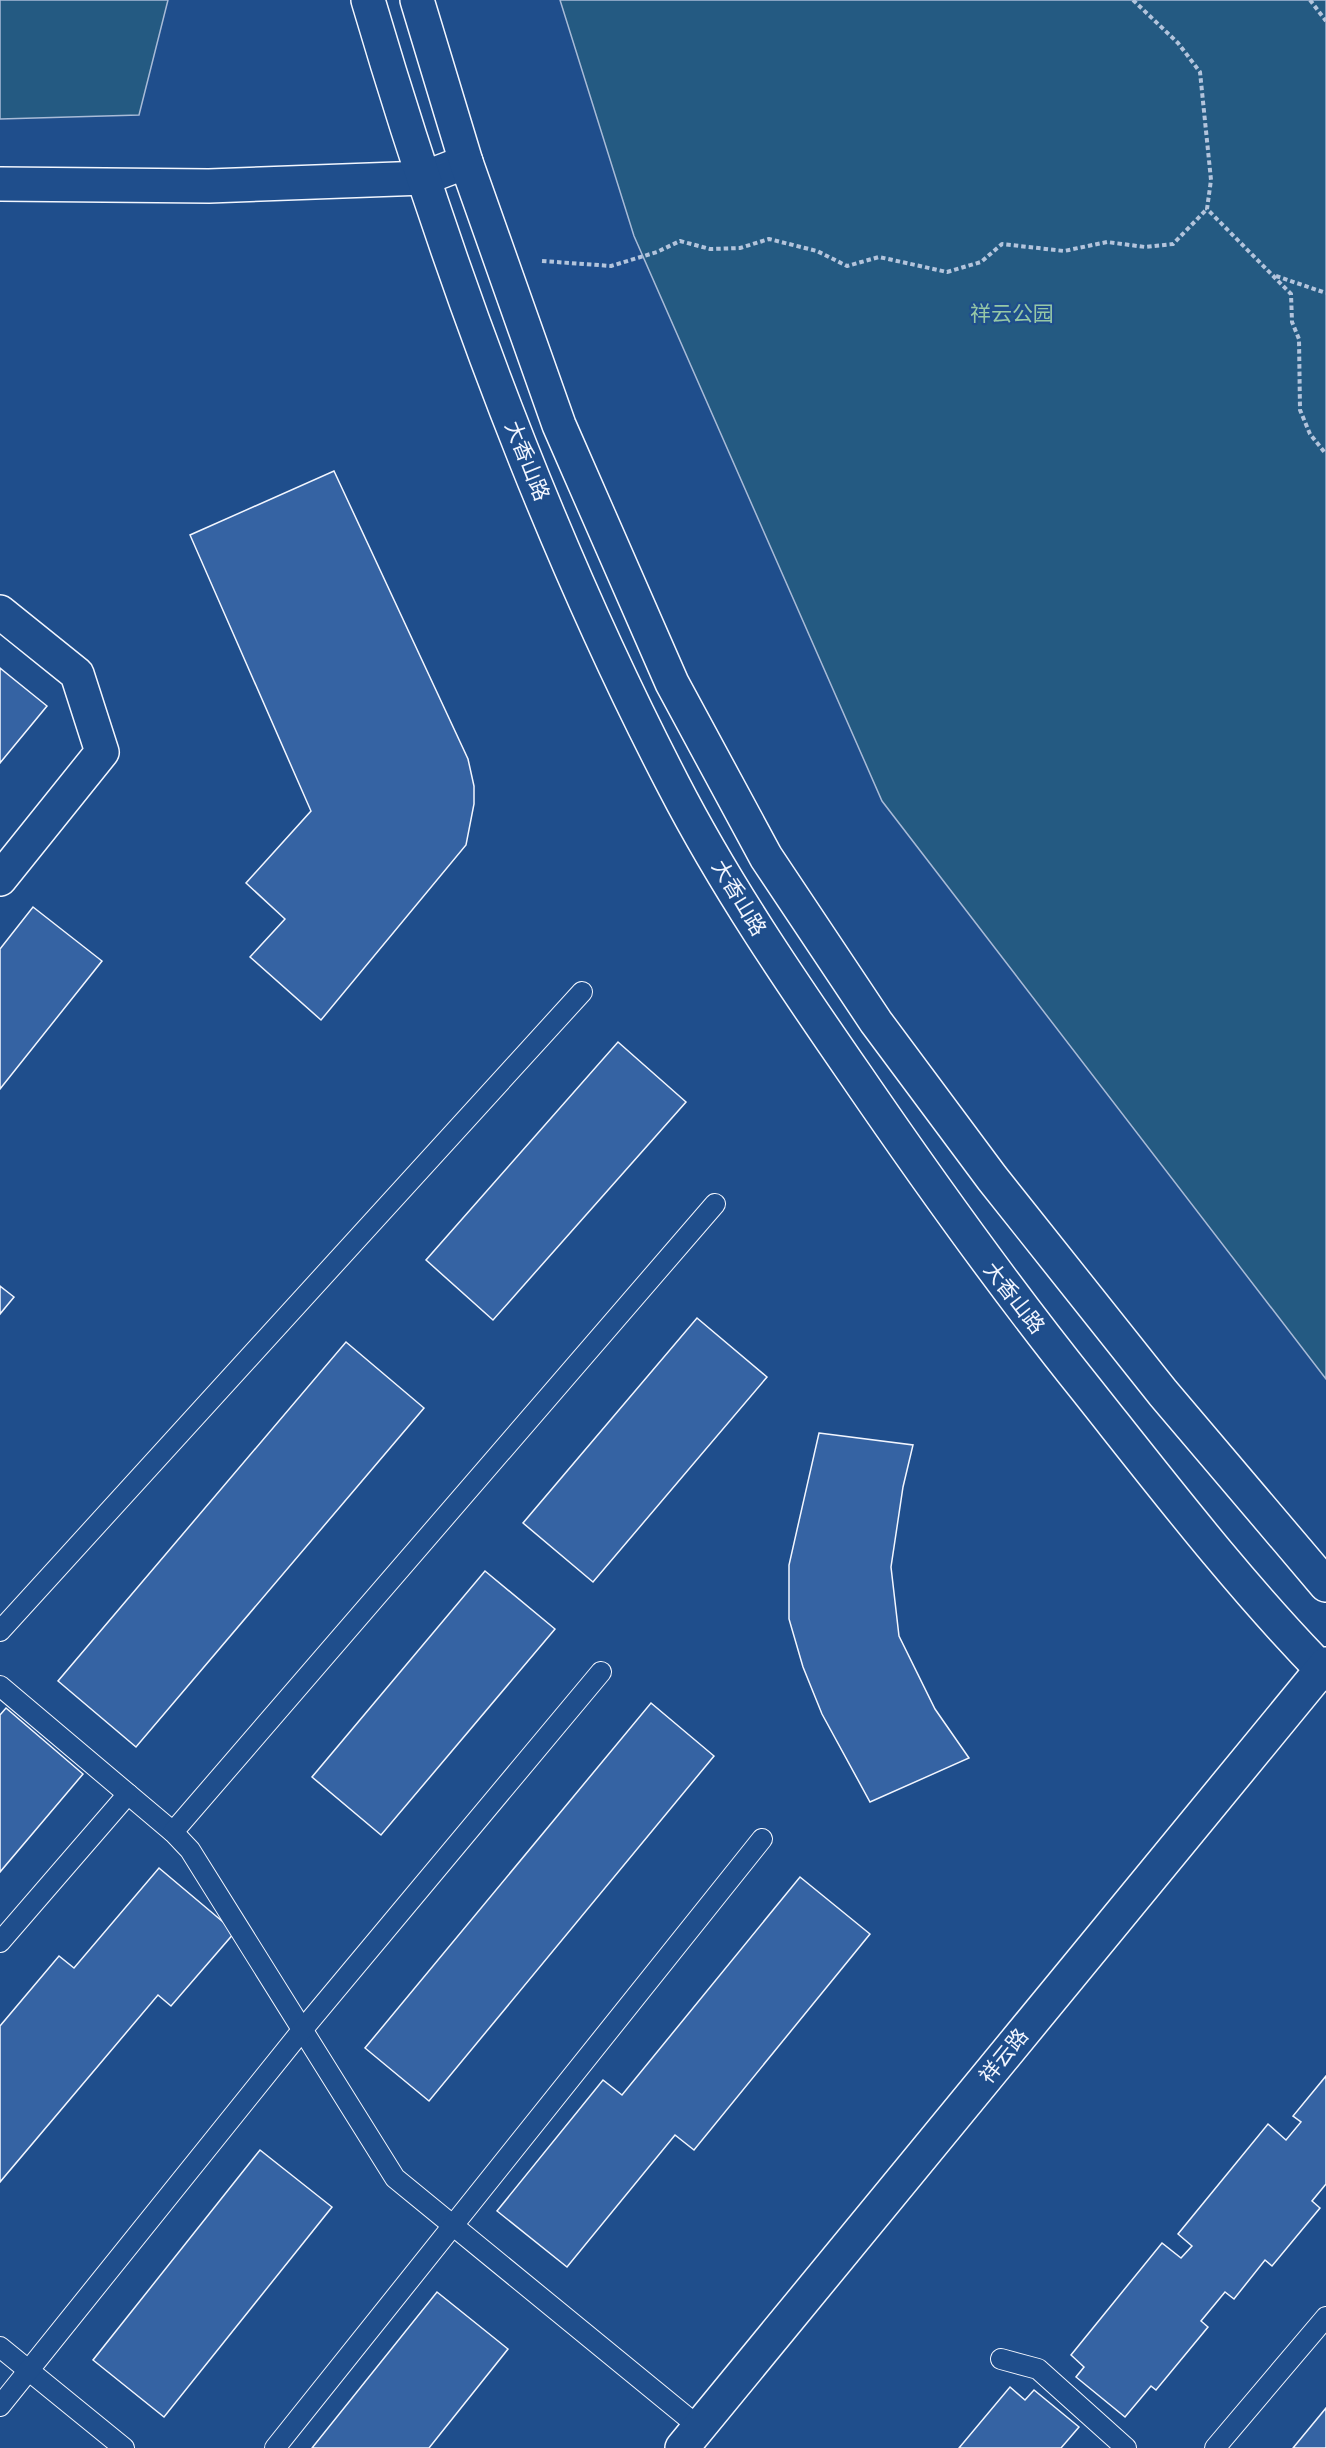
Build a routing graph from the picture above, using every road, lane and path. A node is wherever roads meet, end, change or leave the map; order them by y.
1 (368, 0) edge
2 (417, 0) edge
3 (1133, 0) edge
4 (1310, 0) edge
5 (1326, 21) edge
6 (466, 162) junction
7 (424, 178) junction
8 (0, 184) edge
9 (1208, 209) junction
10 (500, 259) junction
11 (1274, 275) junction
12 (1326, 293) edge
13 (1326, 454) edge
14 (0, 612) edge
15 (0, 879) edge
16 (582, 992) dead end
17 (716, 1204) dead end
18 (1326, 1585) edge
19 (0, 1631) edge
20 (1324, 1669) edge
21 (602, 1672) dead end
22 (0, 1686) edge
23 (128, 1794) junction
24 (173, 1832) junction
25 (762, 1839) dead end
26 (0, 1942) edge
27 (303, 2029) junction
28 (451, 2225) junction
29 (1326, 2317) edge
30 (0, 2347) edge
31 (1001, 2359) dead end
32 (28, 2370) junction
33 (0, 2406) edge
34 (691, 2438) edge
35 (124, 2448) edge
36 (275, 2448) edge
37 (1126, 2448) edge
38 (1215, 2448) edge

1 - 7 main road, 大香山路
2 - 6 main road, 大香山路
3 - 9 path
4 - 5 path
6 - 7 main road
6 - 10 main road, 大香山路
7 - 8 main road
7 - 20 main road, 大香山路
9 - 10 path
9 - 11 path
10 - 18 main road, 大香山路
11 - 12 path
11 - 13 path
14 - 15 main road
16 - 19 lane
17 - 24 lane
20 - 34 main road, 祥云路
21 - 27 lane
22 - 23 lane
23 - 24 lane
23 - 26 lane
24 - 27 lane
25 - 28 lane
27 - 28 lane
27 - 32 lane
28 - 34 lane
28 - 36 lane
29 - 38 lane
30 - 32 lane
31 - 37 lane
32 - 33 lane
32 - 35 lane

